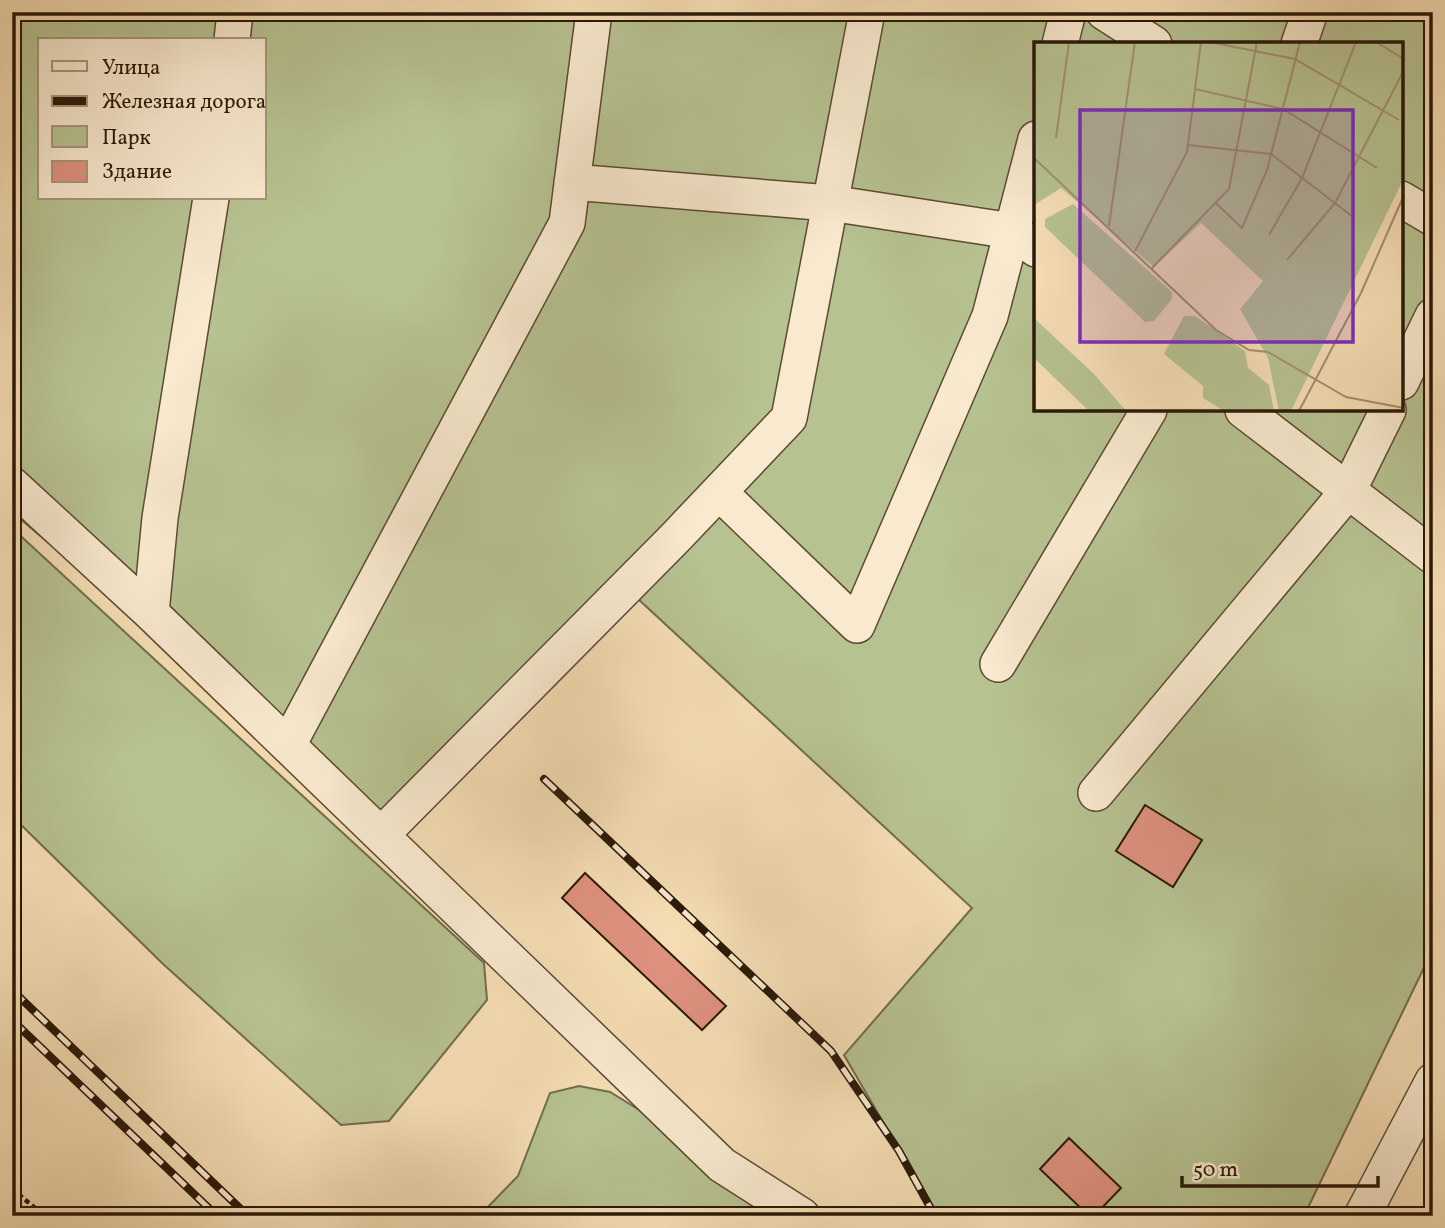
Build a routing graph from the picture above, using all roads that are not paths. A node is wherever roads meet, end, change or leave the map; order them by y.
1 (235, 12) edge
2 (594, 12) edge
3 (867, 12) edge
4 (1068, 12) edge
5 (1104, 12) edge
6 (1310, 12) edge
7 (232, 38) edge
8 (1060, 42) edge
9 (1151, 42) edge
10 (1299, 42) edge
11 (1034, 148) edge
12 (572, 182) junction
13 (211, 200) edge
14 (1403, 200) edge
15 (830, 203) junction
16 (1433, 218) edge
17 (1024, 240) edge
18 (1433, 316) edge
19 (1403, 378) edge
20 (1148, 411) edge
21 (1244, 411) edge
22 (1388, 411) edge
23 (12, 485) edge
24 (1348, 491) junction
25 (719, 492) junction
26 (1433, 556) edge
27 (152, 613) junction
28 (998, 664) dead end
29 (288, 745) junction
30 (1096, 793) dead end
31 (381, 835) junction
32 (1433, 1081) edge
33 (803, 1216) edge
34 (1362, 1216) edge

1 - 7 street
2 - 12 street
3 - 15 street
4 - 8 street
5 - 9 street
6 - 10 street
11 - 17 street
12 - 15 street
12 - 29 street
13 - 27 street
14 - 16 street
15 - 17 street
15 - 25 street
17 - 25 street
18 - 19 street
20 - 28 street
21 - 24 street
22 - 24 street
23 - 27 street
24 - 26 street
24 - 30 street
25 - 31 street
27 - 29 street
29 - 31 street
31 - 33 street
32 - 34 street

